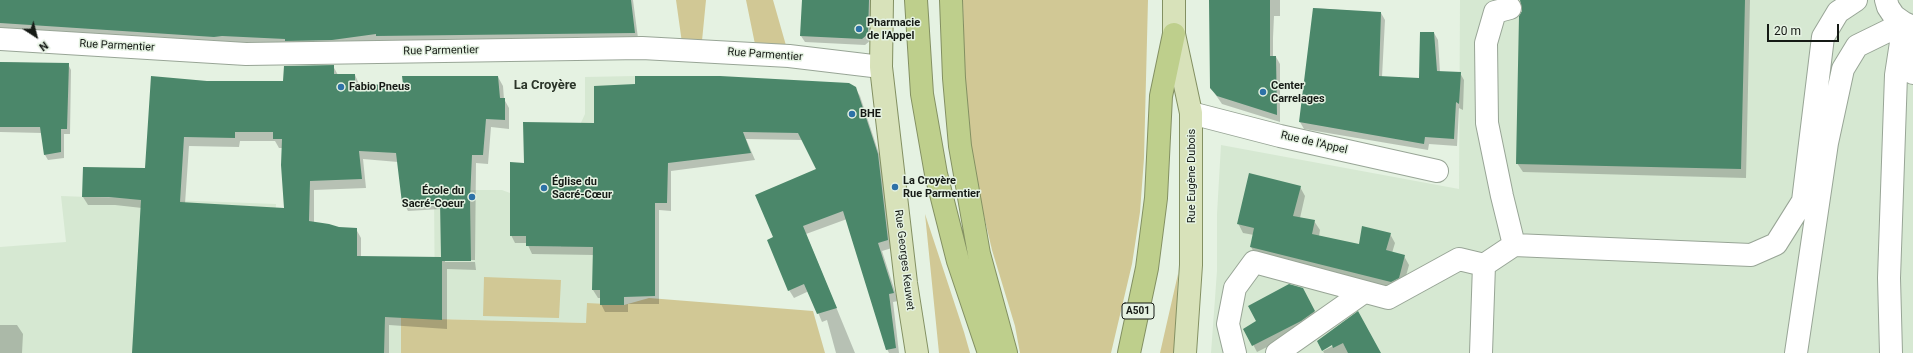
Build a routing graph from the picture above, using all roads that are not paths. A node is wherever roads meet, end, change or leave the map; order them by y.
1 (882, 0) edge
2 (916, 0) edge
3 (951, 0) edge
4 (1174, 0) edge
5 (1856, 0) edge
6 (1886, 0) edge
7 (1510, 8) dead end
8 (1908, 25) edge
9 (1174, 34) junction
10 (0, 39) edge
11 (881, 67) junction
12 (1913, 73) edge
13 (1192, 113) junction
14 (1437, 170) dead end
15 (1514, 245) junction
16 (1484, 265) junction
17 (1364, 292) junction
18 (917, 353) edge
19 (989, 353) edge
20 (1006, 353) edge
21 (1129, 353) edge
22 (1185, 353) edge
23 (1235, 353) edge
24 (1277, 353) edge
25 (1481, 353) edge
26 (1796, 353) edge
27 (1891, 353) edge

1 - 11 main road, Rue Georges Keuwet
2 - 19 highway
3 - 20 highway
4 - 9 main road, Rue Eugène Dubois
5 - 15 street
6 - 8 street
7 - 15 street
8 - 12 street
8 - 26 street
8 - 27 street
9 - 13 main road, Rue Eugène Dubois
9 - 21 highway, A501
10 - 11 street, Rue Parmentier
11 - 18 main road, Rue Georges Keuwet
13 - 14 street, Rue de l'Appel
13 - 22 main road, Rue Eugène Dubois
15 - 16 street
16 - 17 street
16 - 25 street
17 - 23 street
17 - 24 street

